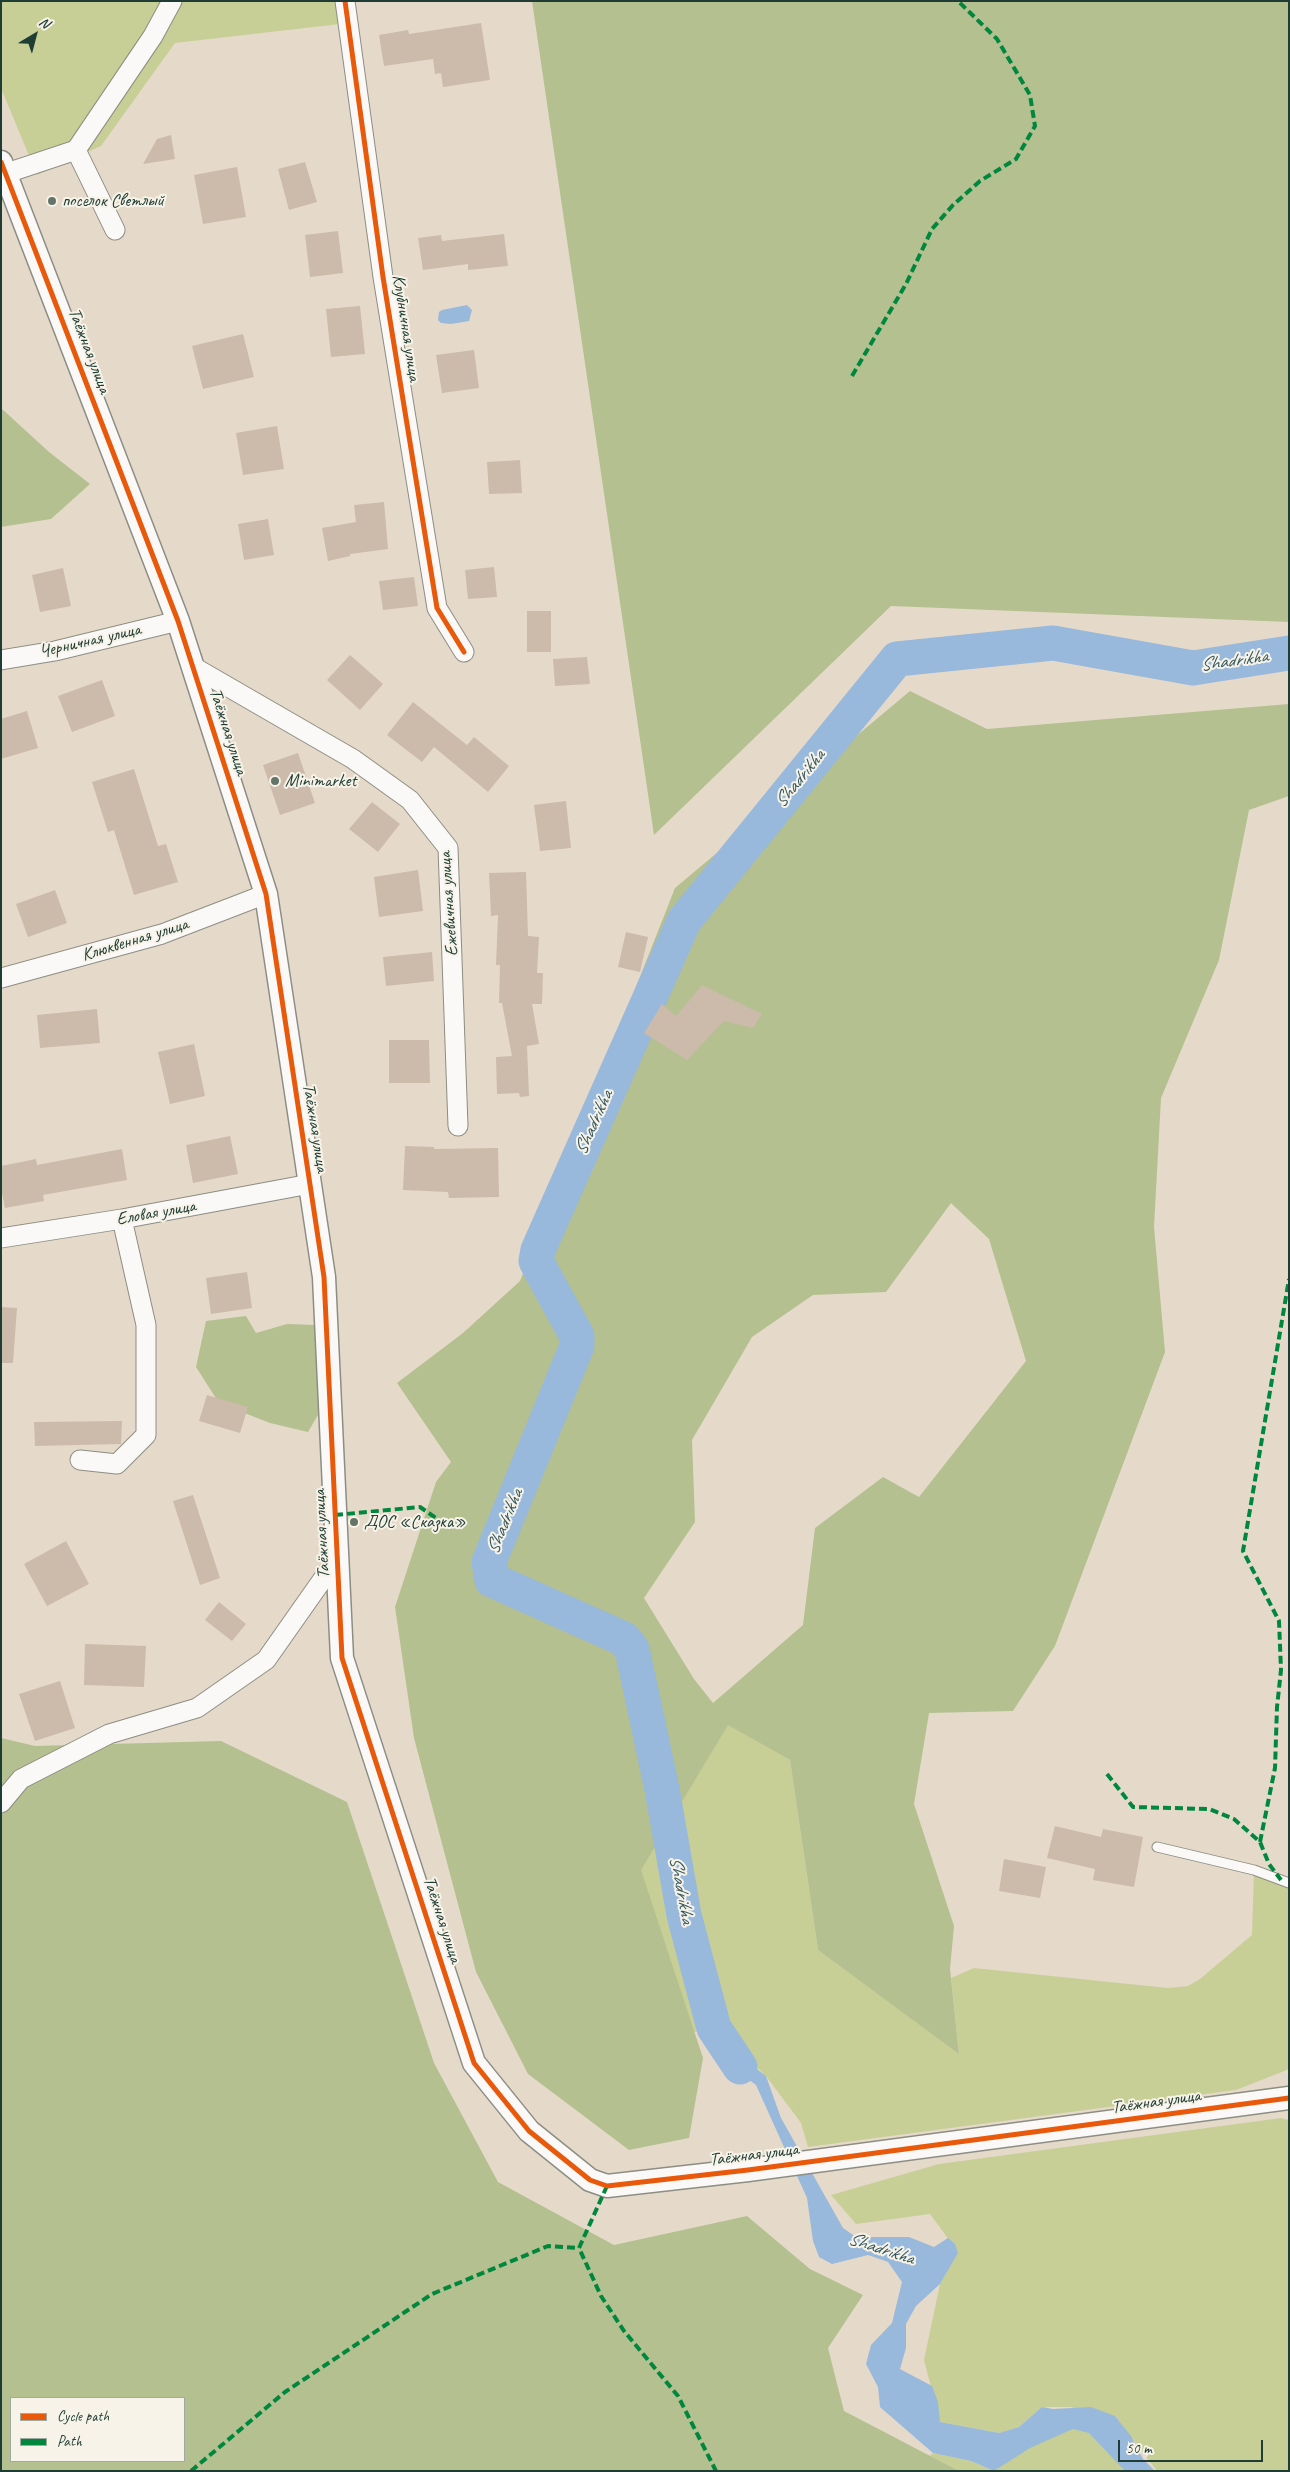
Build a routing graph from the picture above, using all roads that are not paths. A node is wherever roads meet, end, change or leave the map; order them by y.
1 (172, 1) edge
2 (345, 1) edge
3 (76, 150) junction
4 (3, 170) edge
5 (115, 230) dead end
6 (178, 620) junction
7 (464, 652) dead end
8 (1, 660) edge
9 (192, 666) junction
10 (266, 894) junction
11 (1, 978) edge
12 (458, 1126) dead end
13 (310, 1184) junction
14 (122, 1219) junction
15 (1, 1238) edge
16 (80, 1460) dead end
17 (337, 1559) junction
18 (1, 1803) edge
19 (1157, 1847) dead end
20 (1289, 1882) edge
21 (1289, 2098) edge

1 - 3 street
2 - 7 street, Клубничная улица
3 - 4 street
3 - 5 street
4 - 6 street, Таёжная улица
6 - 8 street, Черничная улица
6 - 9 street, Таёжная улица
9 - 10 street, Таёжная улица
9 - 12 street, Ежевичная улица
10 - 11 street, Клюквенная улица
10 - 13 street, Таёжная улица
13 - 14 street, Еловая улица
13 - 17 street, Таёжная улица
14 - 15 street, Еловая улица
14 - 16 street
17 - 18 street
17 - 21 street, Таёжная улица
19 - 20 lane

